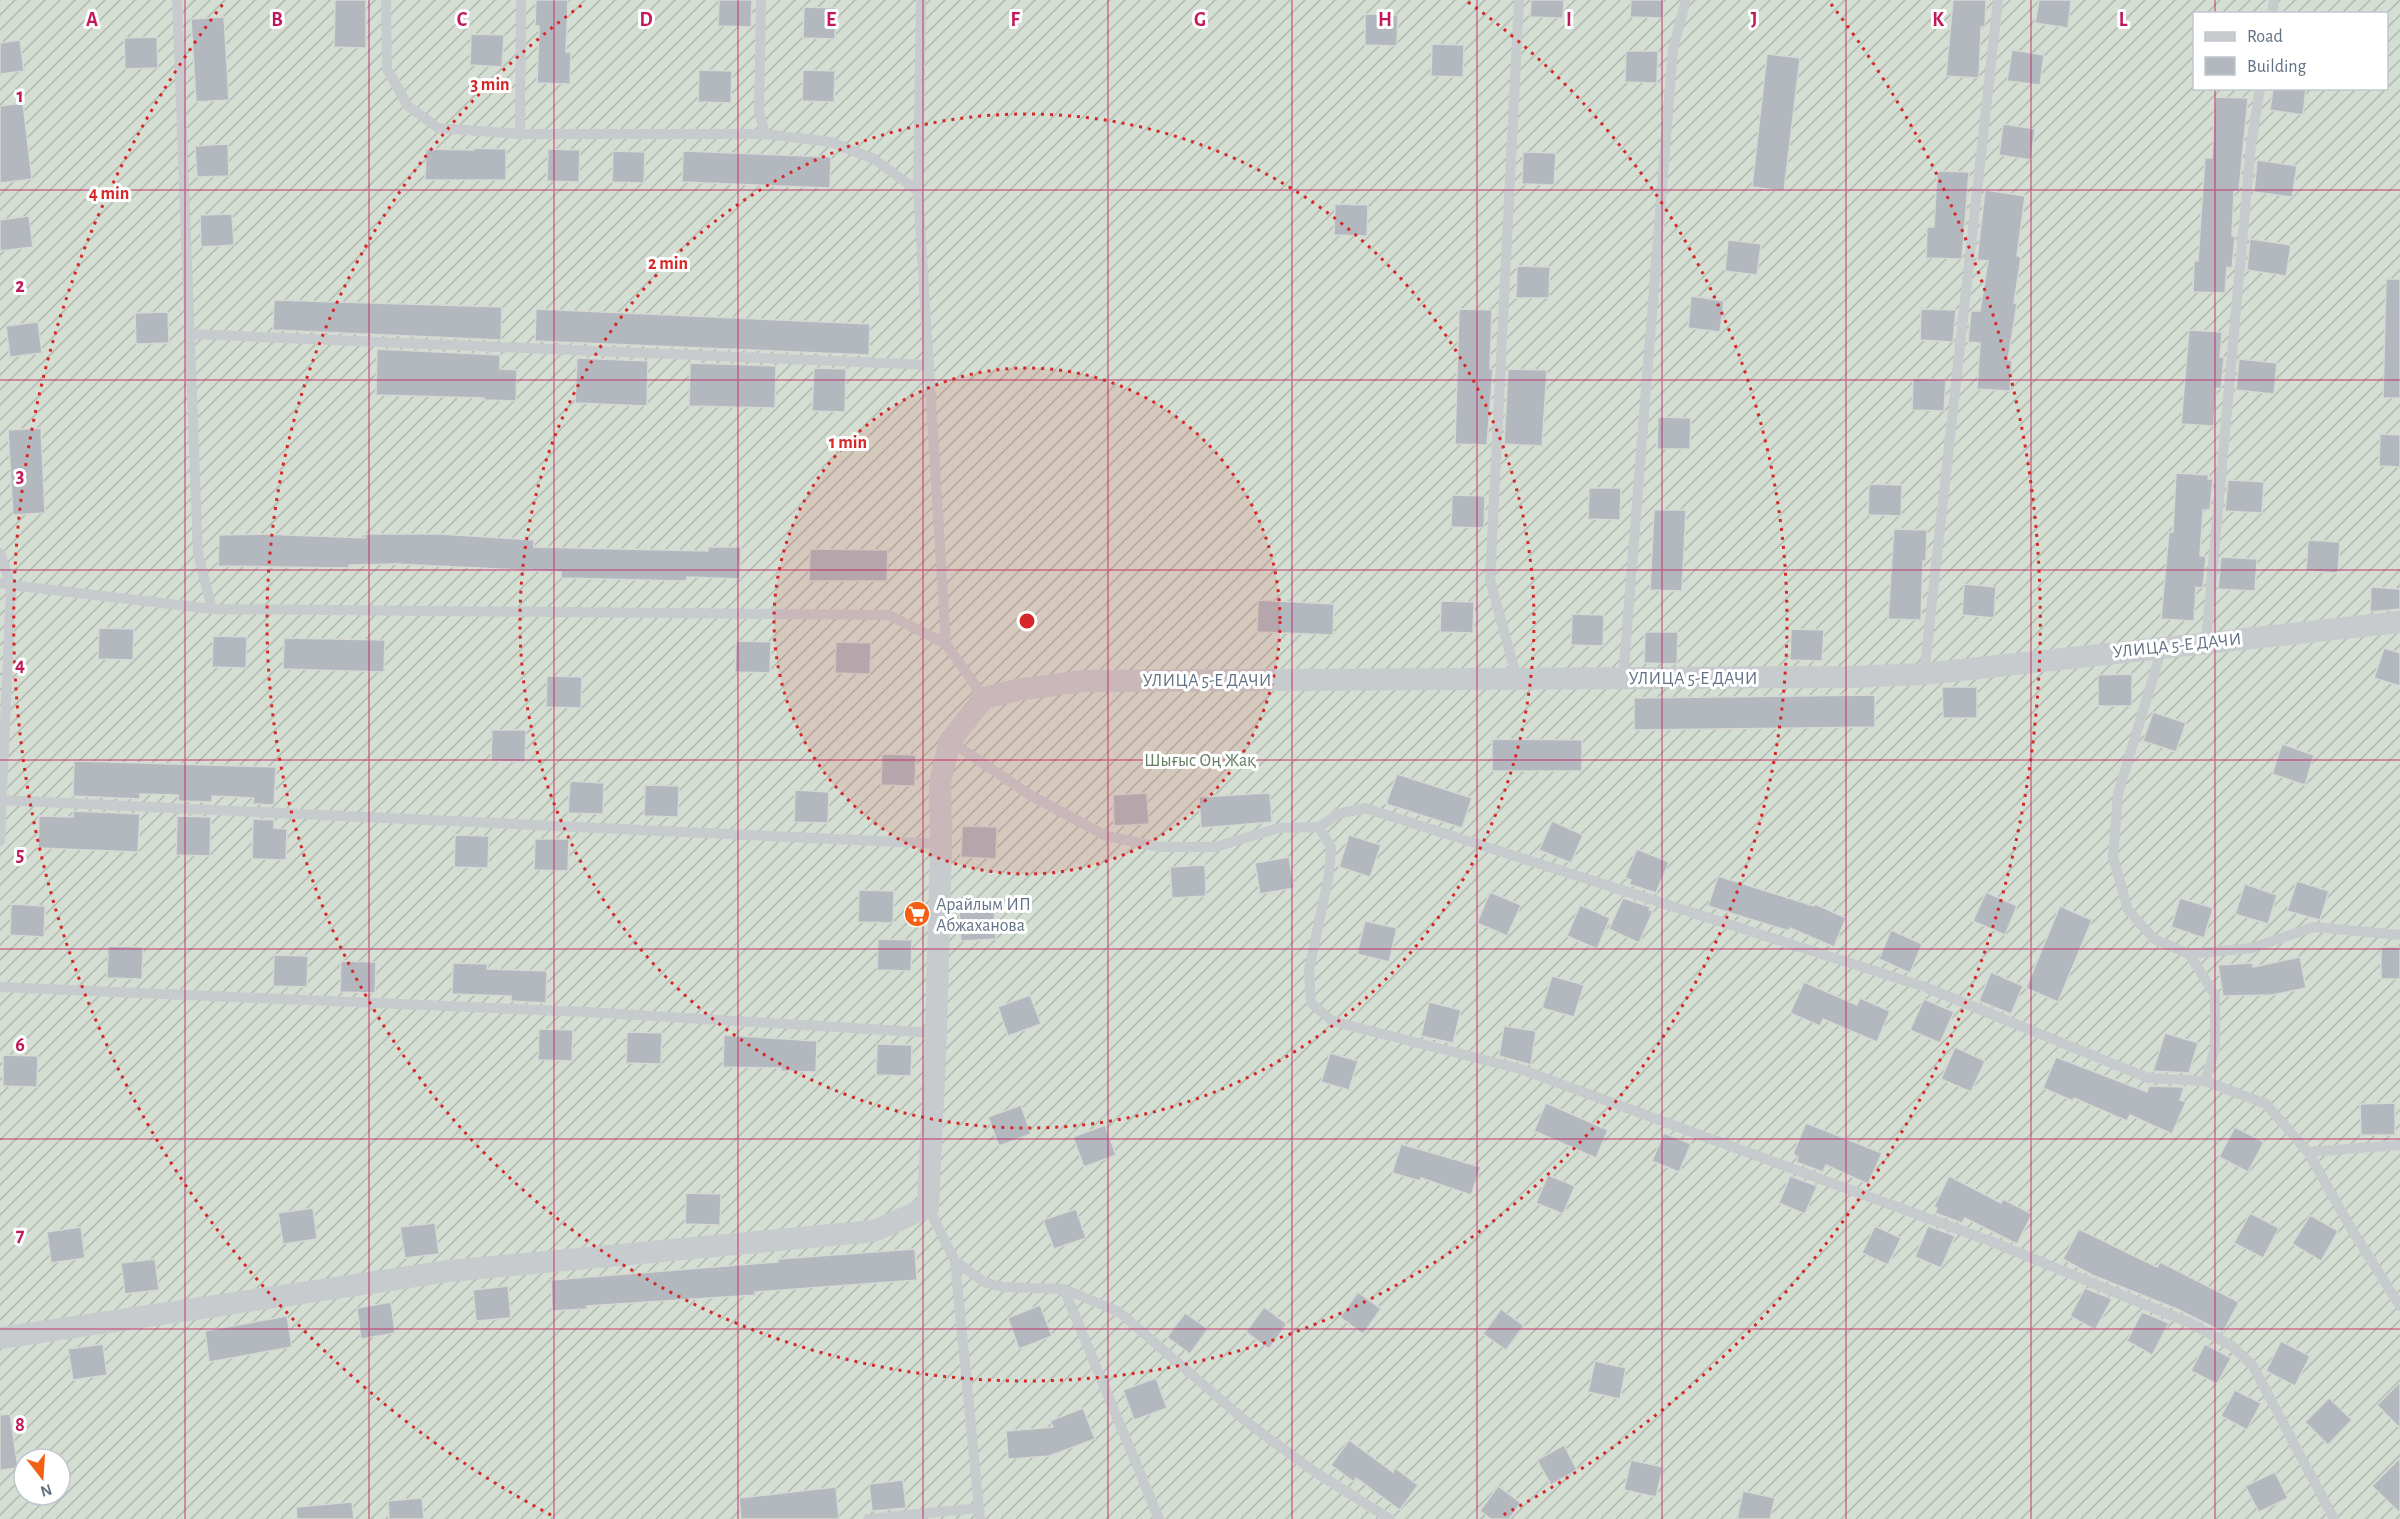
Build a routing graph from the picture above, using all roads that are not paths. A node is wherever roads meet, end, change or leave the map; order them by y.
1 (177, 0) edge
2 (386, 0) edge
3 (521, 0) edge
4 (761, 0) edge
5 (921, 0) edge
6 (1519, 0) edge
7 (1686, 0) edge
8 (1998, 0) edge
9 (2260, 90) edge
10 (520, 134) junction
11 (765, 134) junction
12 (918, 191) junction
13 (189, 334) junction
14 (930, 365) junction
15 (0, 553) edge
16 (6, 584) edge
17 (212, 609) junction
18 (2400, 622) edge
19 (2205, 642) junction
20 (946, 644) junction
21 (2163, 646) junction
22 (1924, 674) junction
23 (1518, 679) junction
24 (1623, 679) junction
25 (984, 698) junction
26 (950, 741) junction
27 (1, 800) edge
28 (1319, 826) junction
29 (0, 841) edge
30 (941, 844) junction
31 (2400, 935) edge
32 (2189, 954) junction
33 (0, 987) edge
34 (936, 1033) junction
35 (2205, 1081) junction
36 (2400, 1145) edge
37 (2308, 1152) junction
38 (928, 1207) junction
39 (955, 1262) junction
40 (1064, 1289) junction
41 (2400, 1306) edge
42 (0, 1338) edge
43 (979, 1513) edge
44 (868, 1519) edge
45 (1159, 1519) edge
46 (1390, 1519) edge
47 (2334, 1519) edge

1 - 13 lane
2 - 10 lane
3 - 10 lane
4 - 11 lane
5 - 12 lane
6 - 23 lane
7 - 24 lane
8 - 22 lane
9 - 19 lane
10 - 11 lane
11 - 12 lane
12 - 14 lane
13 - 14 lane
13 - 17 lane
14 - 20 lane
15 - 16 lane
16 - 17 lane
16 - 27 lane
17 - 20 lane
18 - 19 street, УЛИЦА 5-Е ДАЧИ
19 - 21 street, УЛИЦА 5-Е ДАЧИ
20 - 25 lane
21 - 22 street, УЛИЦА 5-Е ДАЧИ
21 - 32 lane
22 - 24 street, УЛИЦА 5-Е ДАЧИ
23 - 24 street, УЛИЦА 5-Е ДАЧИ
23 - 25 street, УЛИЦА 5-Е ДАЧИ
25 - 26 street
26 - 28 lane
26 - 30 street
27 - 29 lane
27 - 30 lane
28 - 35 lane
28 - 47 lane
30 - 34 street
31 - 32 lane
32 - 35 lane
33 - 34 lane
34 - 38 street
35 - 37 lane
36 - 37 lane
37 - 41 lane
38 - 39 lane
38 - 42 street
39 - 40 lane
39 - 43 lane
40 - 45 lane
40 - 46 lane
43 - 44 lane

